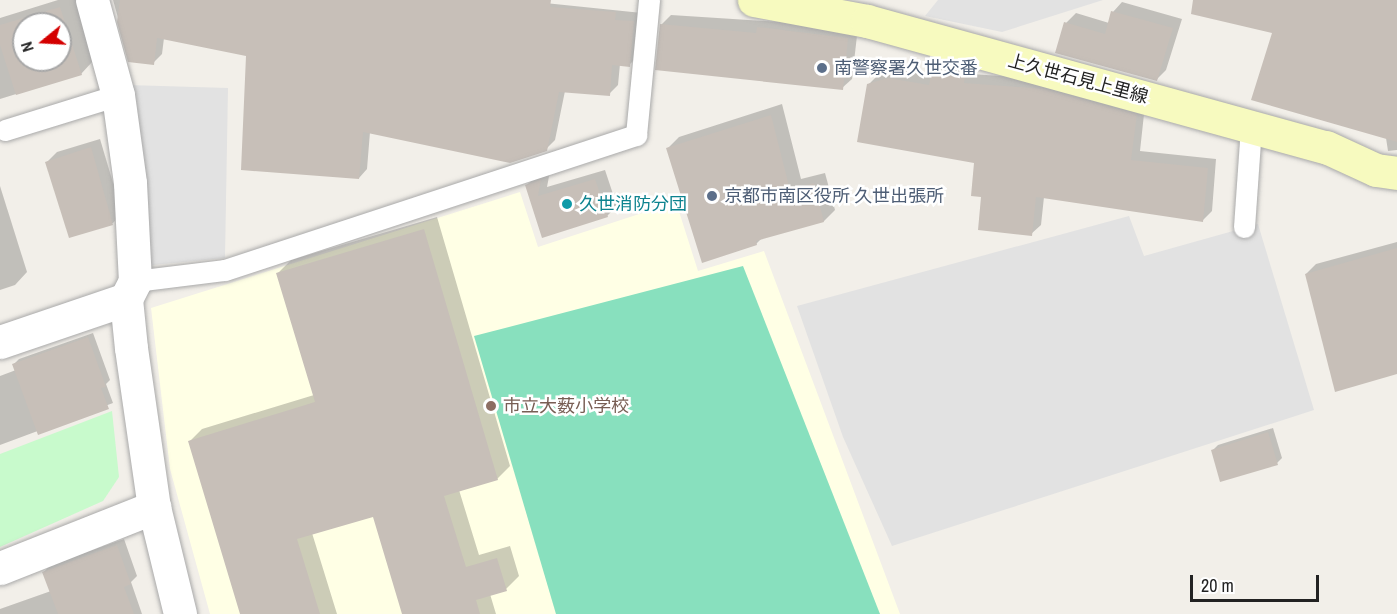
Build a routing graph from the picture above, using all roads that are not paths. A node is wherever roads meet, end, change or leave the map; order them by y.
1 (92, 0) edge
2 (649, 0) edge
3 (754, 0) edge
4 (117, 95) junction
5 (1251, 126) junction
6 (5, 130) dead end
7 (1397, 173) edge
8 (1244, 227) dead end
9 (130, 290) junction
10 (0, 342) edge
11 (154, 507) junction
12 (0, 568) edge
13 (180, 614) edge

1 - 4 street
2 - 9 lane
3 - 5 main road, 上久世石見上里線
4 - 6 lane
4 - 9 street
5 - 7 main road, 上久世石見上里線
5 - 8 lane
9 - 10 street
9 - 11 street
11 - 12 street
11 - 13 street

